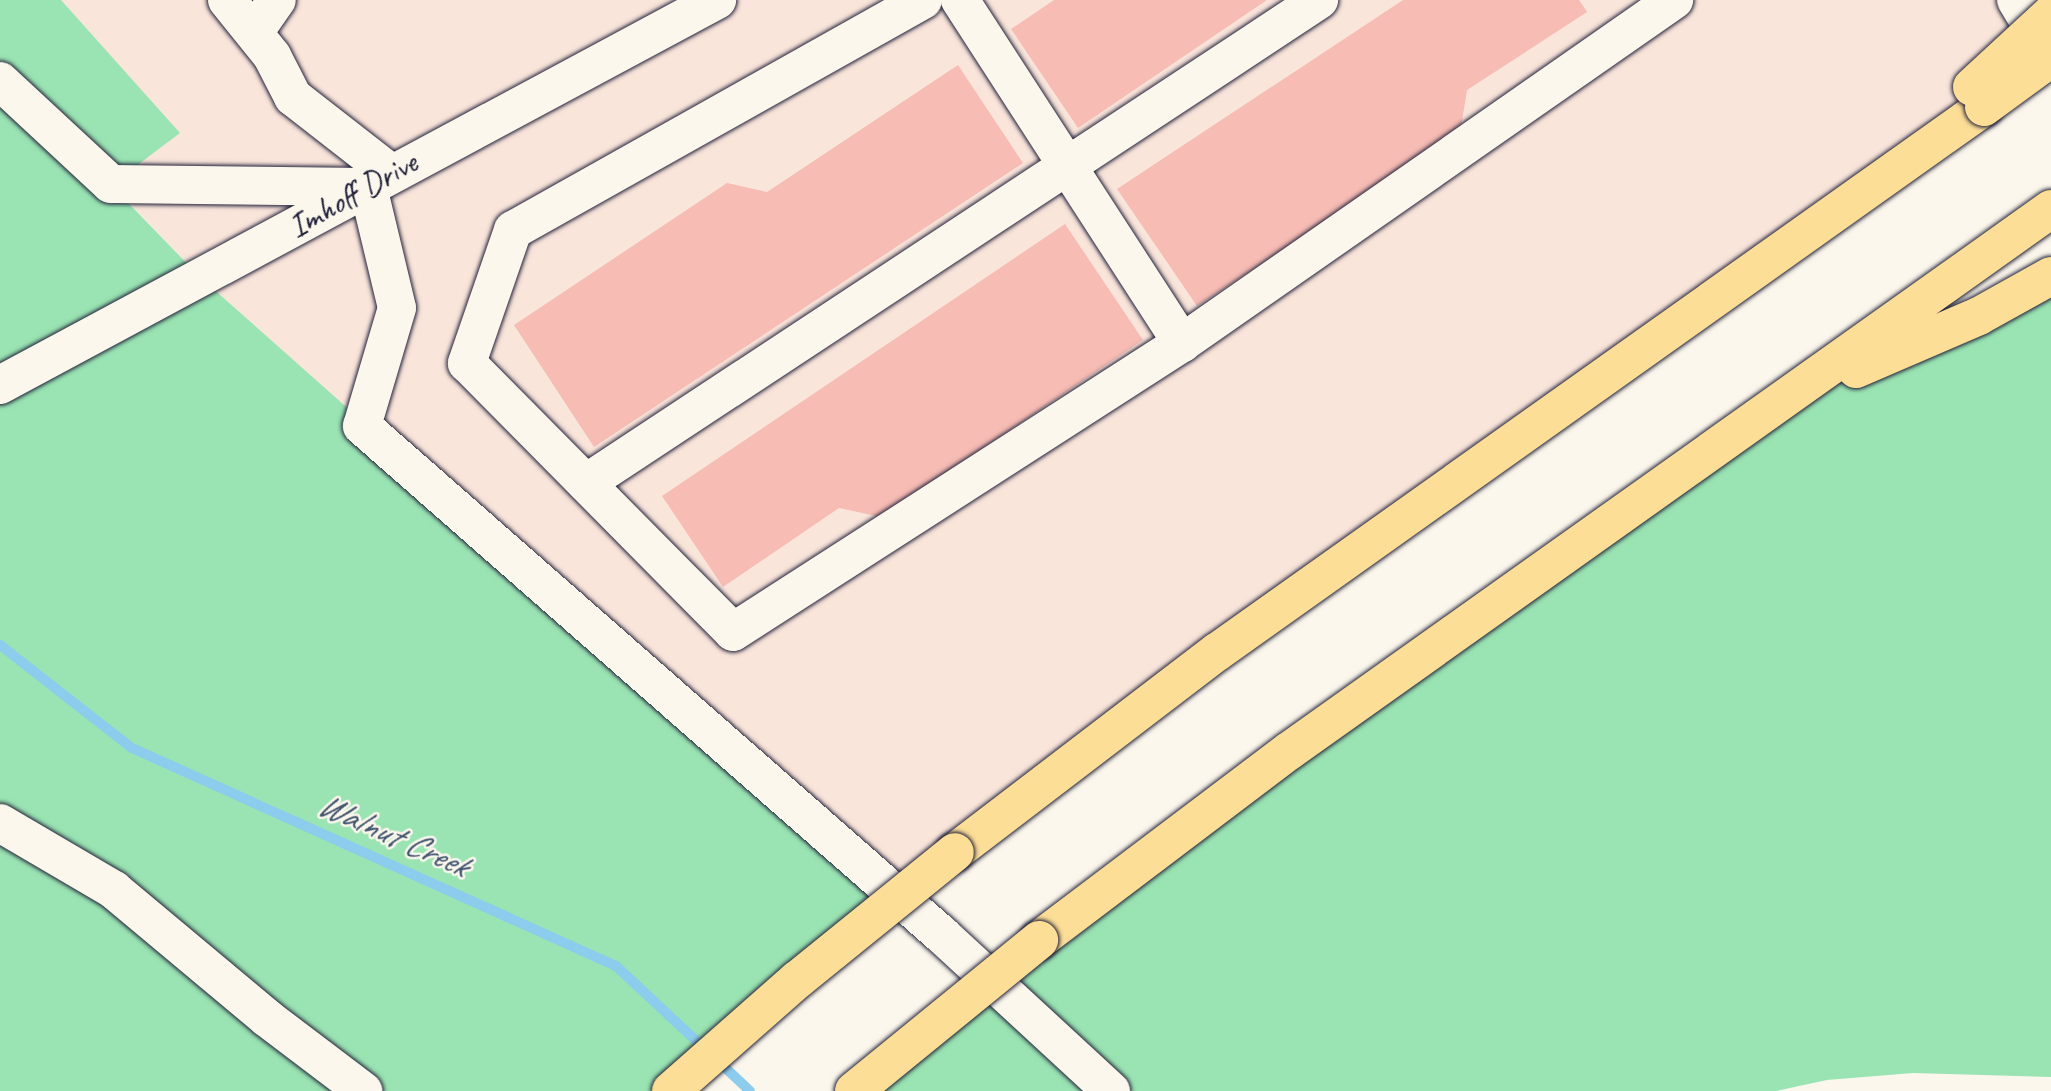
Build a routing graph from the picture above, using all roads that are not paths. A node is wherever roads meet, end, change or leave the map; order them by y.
1 (227, 0) edge
2 (277, 0) edge
3 (923, 0) edge
4 (960, 0) edge
5 (1319, 0) edge
6 (2016, 0) edge
7 (708, 1) edge
8 (1651, 6) edge
9 (2051, 14) edge
10 (255, 31) junction
11 (2051, 58) edge
12 (0, 80) edge
13 (1978, 97) junction
14 (1067, 164) junction
15 (380, 180) junction
16 (2048, 211) edge
17 (2051, 276) edge
18 (1182, 343) junction
19 (0, 385) edge
20 (1793, 396) junction
21 (586, 483) junction
22 (0, 822) edge
23 (363, 1091) edge
24 (671, 1091) edge
25 (854, 1091) edge
26 (1111, 1091) edge

1 - 10 street
2 - 10 street
3 - 21 street
4 - 14 street
5 - 14 street
6 - 11 street
7 - 15 street, Imhoff Drive
8 - 18 street
9 - 13 highway, bridge
10 - 15 street
11 - 13 highway, bridge
12 - 15 street
13 - 24 highway, bridge
14 - 18 street
14 - 21 street
15 - 19 street, Imhoff Drive
15 - 26 street
16 - 20 highway
17 - 20 highway
18 - 21 street
20 - 25 highway, bridge
22 - 23 street

